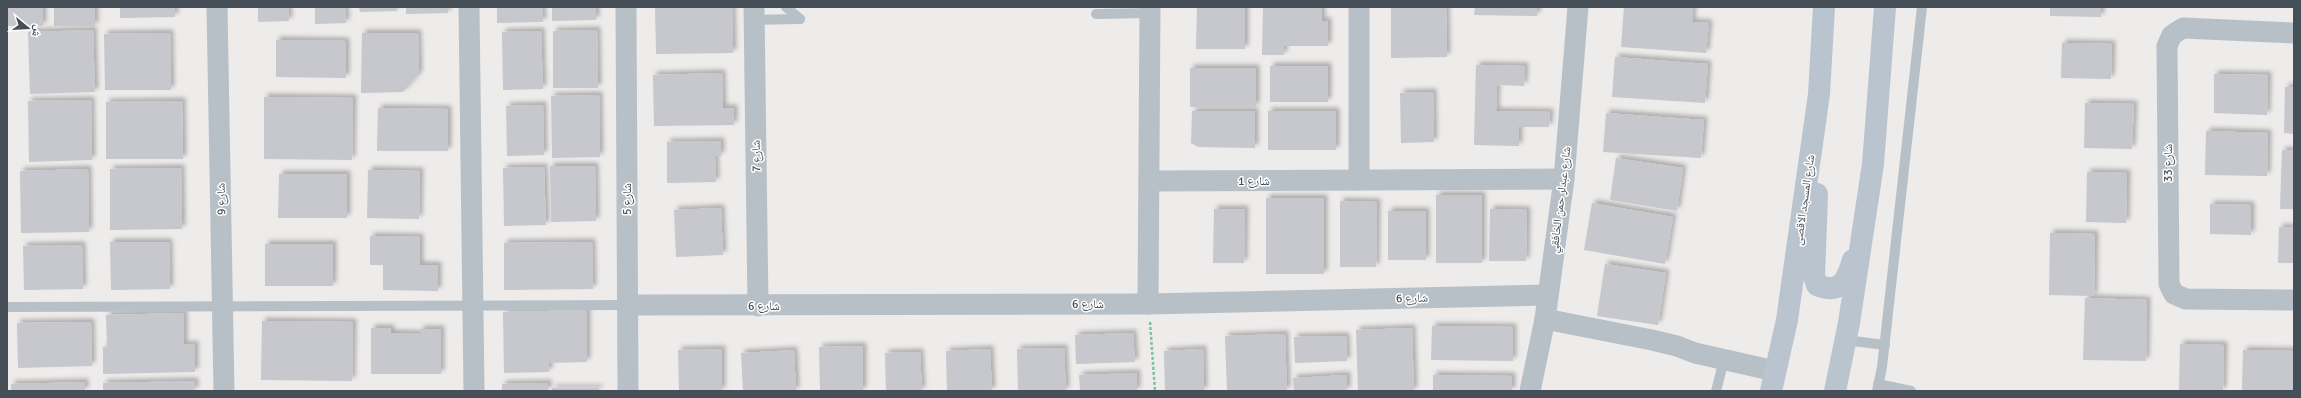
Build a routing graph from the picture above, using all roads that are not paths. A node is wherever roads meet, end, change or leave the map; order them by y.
1 (217, 7) edge
2 (469, 7) edge
3 (626, 7) edge
4 (786, 7) edge
5 (1106, 7) edge
6 (1359, 7) edge
7 (1578, 7) edge
8 (1824, 7) edge
9 (1885, 7) edge
10 (1922, 7) edge
11 (1150, 10) edge
12 (754, 14) edge
13 (2294, 33) edge
14 (1819, 94) junction
15 (1564, 179) junction
16 (1359, 180) junction
17 (1150, 181) junction
18 (1866, 216) junction
19 (1547, 295) junction
20 (2294, 300) edge
21 (473, 304) junction
22 (1148, 304) junction
23 (628, 305) junction
24 (223, 306) junction
25 (758, 306) junction
26 (7, 307) edge
27 (1545, 319) junction
28 (1845, 340) junction
29 (1885, 345) junction
30 (1724, 360) junction
31 (1773, 381) edge
32 (1878, 387) edge
33 (224, 391) edge
34 (474, 391) edge
35 (628, 391) edge
36 (1530, 391) edge
37 (1716, 391) edge
38 (1835, 391) edge
39 (1911, 391) edge

1 - 24 street, شارع 9
2 - 21 street
3 - 23 street, شارع 5
4 - 12 lane
5 - 11 lane
6 - 16 street
7 - 15 street, شارع عبدلر حمن الخافقي
8 - 14 main road, شارع المسجد الاقصى
9 - 18 main road
10 - 29 lane
11 - 17 street
12 - 25 street, شارع 7
13 - 20 street, شارع 33
14 - 18 main road
14 - 31 main road, شارع المسجد الاقصى
15 - 16 street, شارع 1
15 - 19 street, شارع عبدلر حمن الخافقي
16 - 17 street, شارع 1
17 - 22 street
18 - 28 main road
19 - 22 street, شارع 6
19 - 27 street, شارع عبدلر حمن الخافقي
21 - 23 lane
21 - 24 lane
21 - 34 street
22 - 25 street, شارع 6
23 - 25 street, شارع 6
23 - 35 street, شارع 5
24 - 26 lane
24 - 33 street, شارع 9
27 - 30 street
27 - 36 street, شارع عبدلر حمن الخافقي
28 - 29 lane
28 - 38 main road
29 - 32 lane
30 - 31 street
30 - 37 lane
32 - 39 lane

